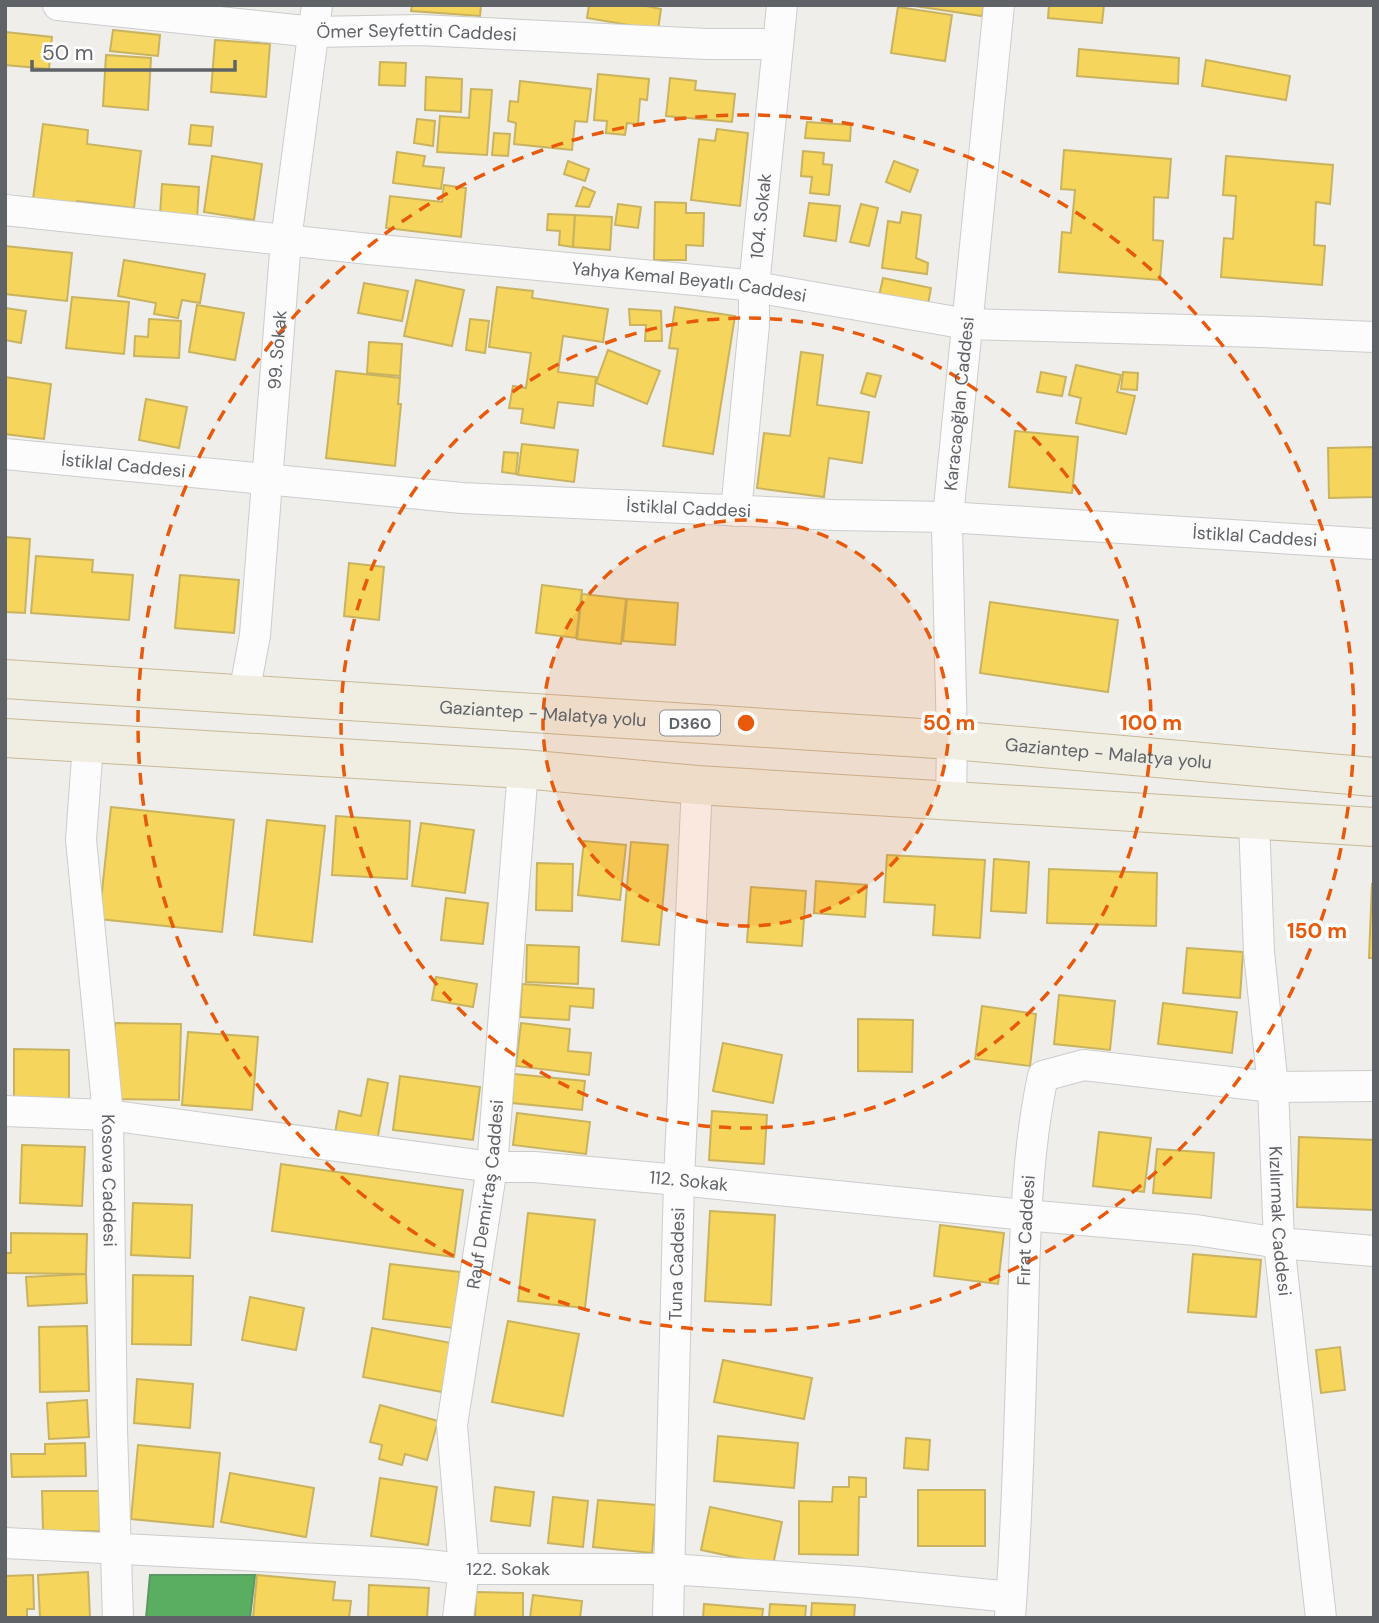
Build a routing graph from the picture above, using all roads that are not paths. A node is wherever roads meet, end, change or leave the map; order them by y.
1 (58, 5) edge
2 (782, 5) edge
3 (999, 5) edge
4 (316, 19) edge
5 (778, 44) junction
6 (5, 210) edge
7 (286, 240) junction
8 (754, 286) junction
9 (967, 324) junction
10 (1374, 337) edge
11 (5, 454) edge
12 (268, 479) junction
13 (736, 511) junction
14 (947, 517) junction
15 (1374, 544) edge
16 (5, 679) edge
17 (244, 694) junction
18 (5, 738) edge
19 (952, 740) junction
20 (88, 744) junction
21 (523, 769) junction
22 (1374, 777) edge
23 (697, 785) junction
24 (951, 802) junction
25 (1254, 821) junction
26 (1374, 827) edge
27 (1374, 1086) edge
28 (1273, 1087) junction
29 (5, 1111) edge
30 (108, 1115) junction
31 (492, 1167) junction
32 (679, 1180) junction
33 (1025, 1215) junction
34 (1279, 1243) junction
35 (1374, 1251) edge
36 (5, 1544) edge
37 (115, 1548) junction
38 (464, 1569) junction
39 (669, 1569) junction
40 (1011, 1607) edge
41 (118, 1618) edge
42 (458, 1618) edge
43 (668, 1618) edge
44 (1321, 1618) edge

1 - 4 street, Ömer Seyfettin Caddesi
2 - 5 street, 104. Sokak
3 - 9 street, Karacaoğlan Caddesi
4 - 5 street, Ömer Seyfettin Caddesi
4 - 7 street, 99. Sokak
5 - 8 street, 104. Sokak
6 - 7 street, Yahya Kemal Beyatlı Caddesi
7 - 8 street, Yahya Kemal Beyatlı Caddesi
7 - 12 street, 99. Sokak
8 - 9 street, Yahya Kemal Beyatlı Caddesi
8 - 13 street, 104. Sokak
9 - 10 street, Yahya Kemal Beyatlı Caddesi
9 - 14 street, Karacaoğlan Caddesi
11 - 12 street, İstiklal Caddesi
12 - 13 street, İstiklal Caddesi
12 - 17 street, 99. Sokak
13 - 14 street, İstiklal Caddesi
14 - 15 street, İstiklal Caddesi
14 - 19 street, Karacaoğlan Caddesi
16 - 17 highway, Gaziantep - Malatya yolu / D360
17 - 19 highway, Gaziantep - Malatya yolu / D360
18 - 20 highway
19 - 22 highway, Gaziantep - Malatya yolu / D360
19 - 24 street, Karacaoğlan Caddesi
20 - 21 highway
20 - 30 street, Kosova Caddesi
21 - 23 highway
21 - 31 street, Rauf Demirtaş Caddesi
23 - 24 highway
23 - 32 street, Tuna Caddesi
24 - 25 highway
25 - 26 highway
25 - 28 street, Kızılırmak Caddesi
27 - 28 street
28 - 33 street, Fırat Caddesi
28 - 34 street, Kızılırmak Caddesi
29 - 30 street, 112. Sokak
30 - 31 street, 112. Sokak
30 - 37 street, Kosova Caddesi
31 - 32 street, 112. Sokak
31 - 38 street, Rauf Demirtaş Caddesi
32 - 33 street, 112. Sokak
32 - 39 street, Tuna Caddesi
33 - 34 street, 112. Sokak
33 - 40 street, Fırat Caddesi
34 - 35 street, 112. Sokak
34 - 44 street, Kızılırmak Caddesi
36 - 37 street, 122. Sokak
37 - 38 street, 122. Sokak
37 - 41 street, Kosova Caddesi
38 - 39 street, 122. Sokak
38 - 42 street, Rauf Demirtaş Caddesi
39 - 40 street, 122. Sokak
39 - 43 street, Tuna Caddesi

